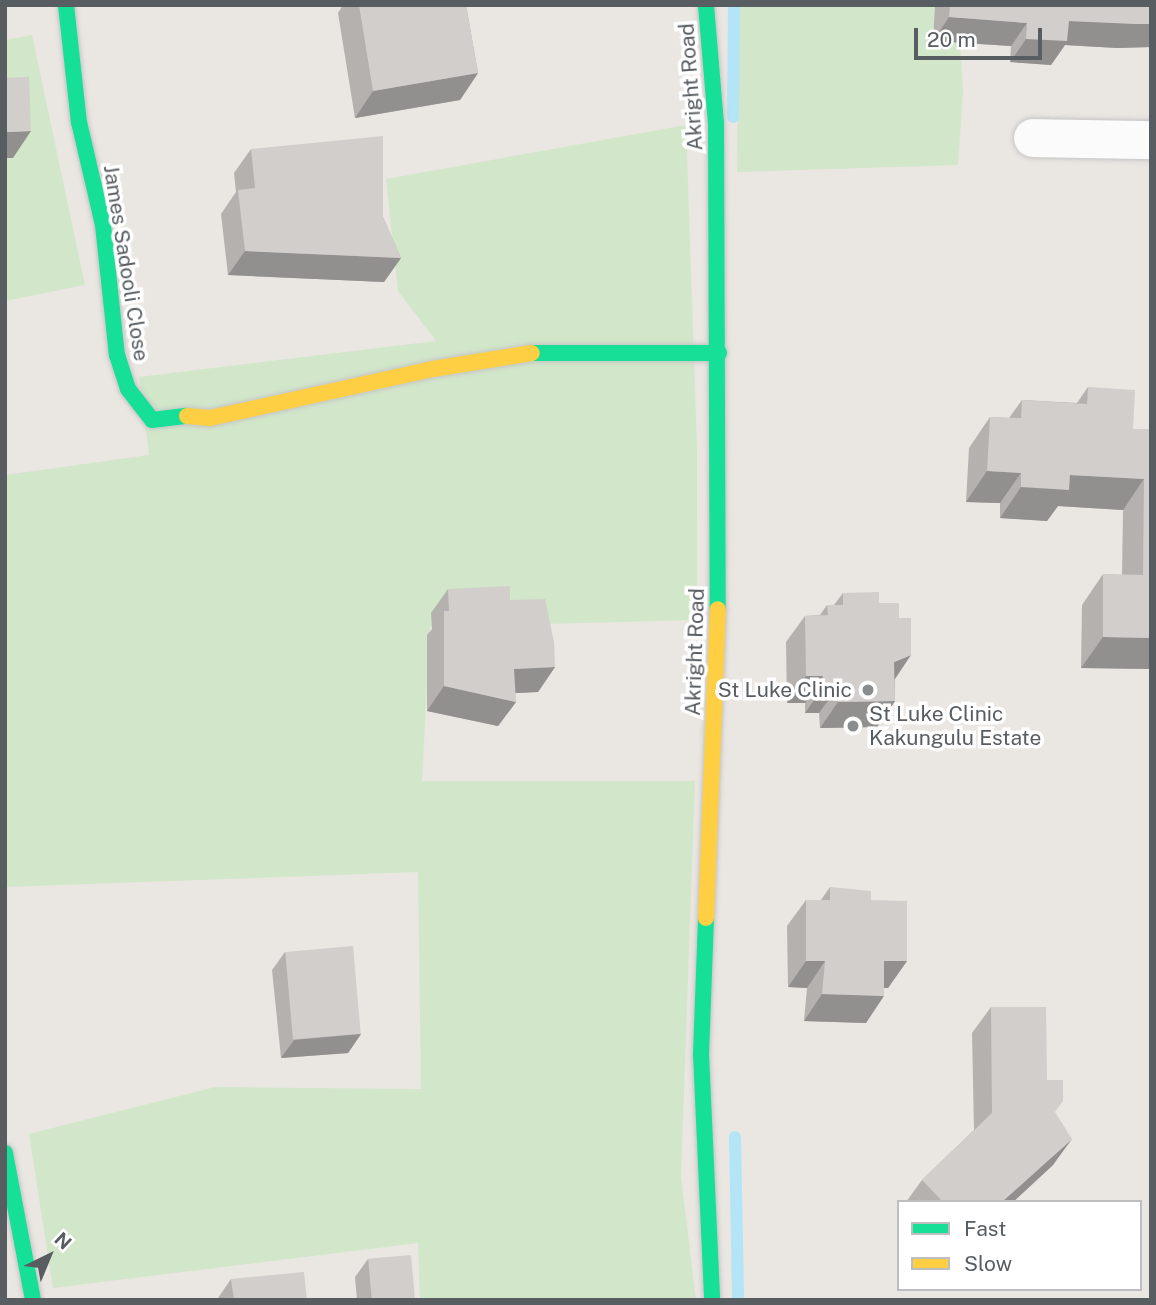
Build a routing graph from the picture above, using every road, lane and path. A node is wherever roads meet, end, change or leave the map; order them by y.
1 (66, 5) edge
2 (706, 5) edge
3 (1033, 138) dead end
4 (1151, 140) edge
5 (719, 353) junction
6 (5, 1153) edge
7 (33, 1300) edge
8 (712, 1300) edge

1 - 5 street, James Sadooli Close
2 - 5 street, Akright Road
3 - 4 street
5 - 8 street, Akright Road
6 - 7 street

